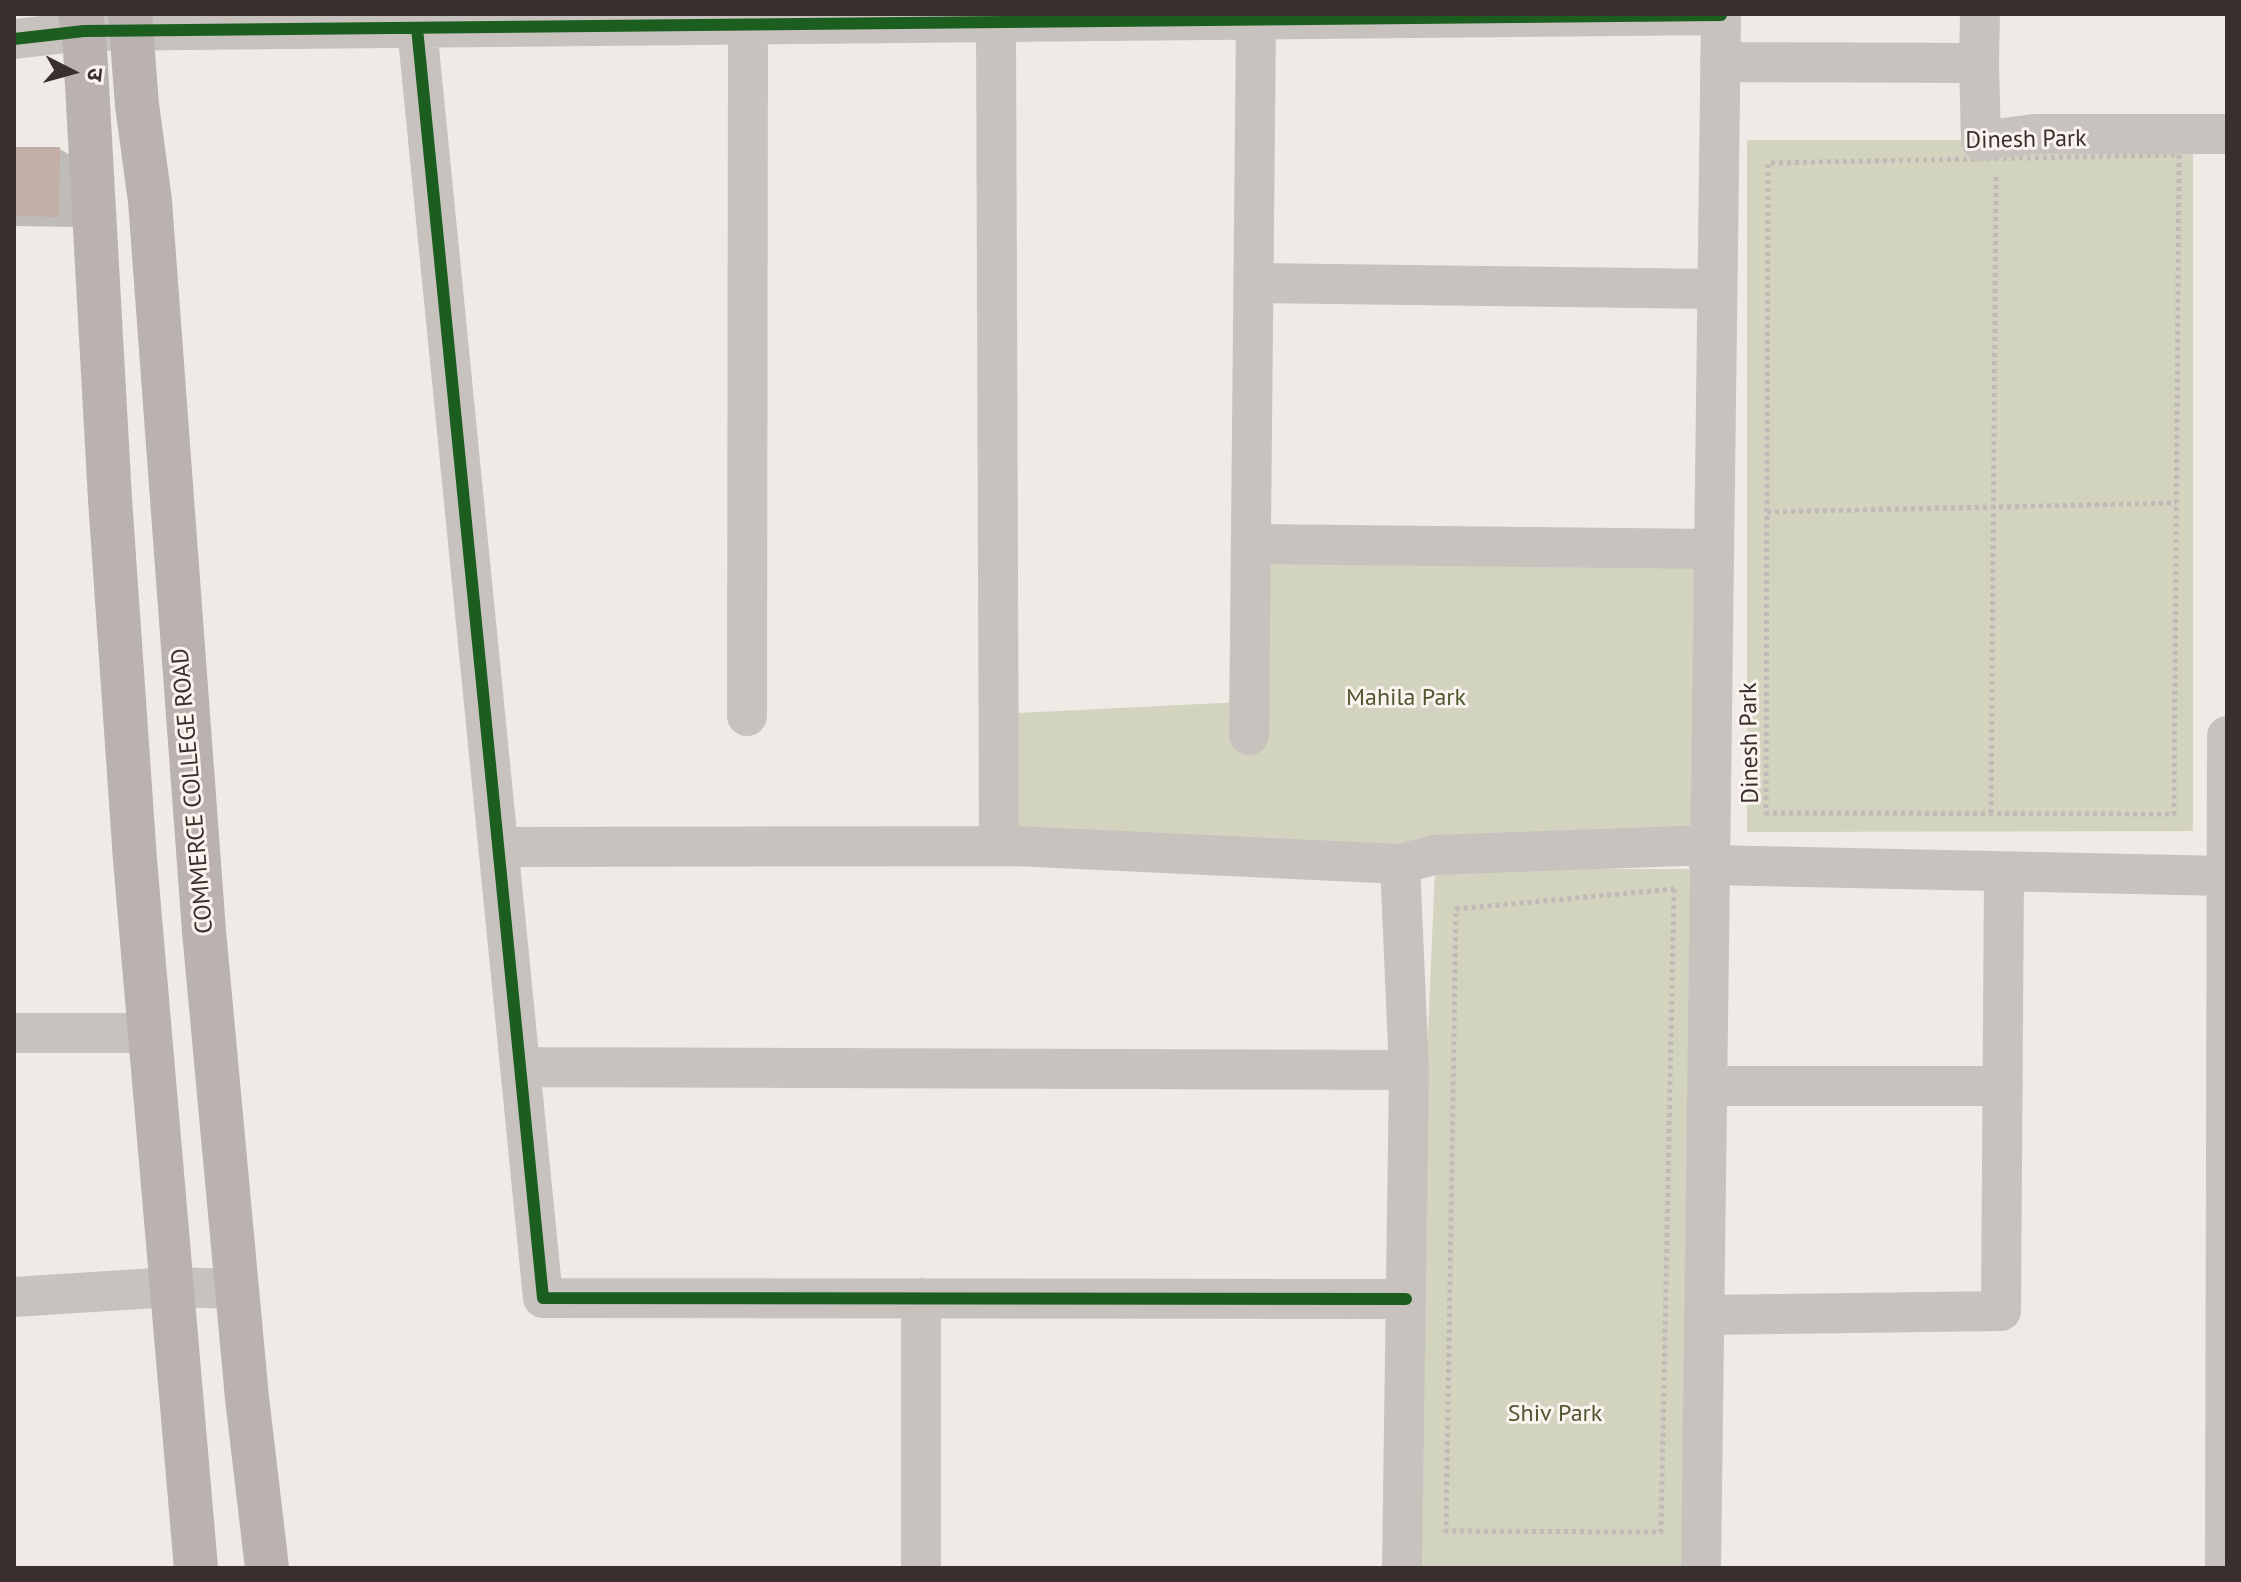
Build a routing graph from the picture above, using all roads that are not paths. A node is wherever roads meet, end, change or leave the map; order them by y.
1 (1980, 14) edge
2 (1721, 15) edge
3 (1256, 20) junction
4 (82, 22) edge
5 (132, 22) edge
6 (996, 22) junction
7 (748, 24) junction
8 (417, 28) junction
9 (14, 39) edge
10 (1720, 62) junction
11 (1979, 63) junction
12 (2227, 134) edge
13 (1255, 283) junction
14 (1717, 289) junction
15 (1253, 544) junction
16 (1714, 549) junction
17 (747, 716) dead end
18 (1249, 735) dead end
19 (2227, 736) edge
20 (999, 846) junction
21 (499, 847) junction
22 (1710, 855) junction
23 (1400, 864) junction
24 (2004, 873) junction
25 (2227, 876) edge
26 (14, 1033) edge
27 (149, 1033) junction
28 (521, 1067) junction
29 (1409, 1070) junction
30 (1707, 1086) junction
31 (2003, 1086) junction
32 (2226, 1093) edge
33 (171, 1287) junction
34 (237, 1289) junction
35 (14, 1297) edge
36 (921, 1298) junction
37 (1406, 1299) junction
38 (1704, 1315) junction
39 (2226, 1315) edge
40 (196, 1568) edge
41 (267, 1568) edge
42 (921, 1568) edge
43 (1402, 1568) edge
44 (1701, 1568) edge
45 (2225, 1568) edge

1 - 11 street
2 - 3 street
2 - 10 street
3 - 6 street
3 - 13 street
4 - 5 street
4 - 9 street
4 - 27 street
5 - 8 street
5 - 34 street, COMMERCE COLLEGE ROAD
6 - 7 street
6 - 20 street
7 - 8 street
7 - 17 street
8 - 21 street
10 - 11 street
10 - 14 street
11 - 12 street
13 - 14 street
13 - 15 street
14 - 16 street
15 - 16 street
15 - 18 street
16 - 22 street
19 - 25 street
20 - 21 street
20 - 23 street
21 - 28 street
22 - 23 street
22 - 24 street
22 - 30 street
23 - 29 street
24 - 25 street
24 - 31 street
25 - 32 street
26 - 27 street
27 - 33 street
28 - 29 street
28 - 36 street
29 - 37 street
30 - 31 street
30 - 38 street
31 - 38 street
32 - 39 street
33 - 34 street
33 - 35 street
33 - 40 street
34 - 41 street, COMMERCE COLLEGE ROAD
36 - 37 street
36 - 42 street
37 - 43 street
38 - 44 street
39 - 45 street

